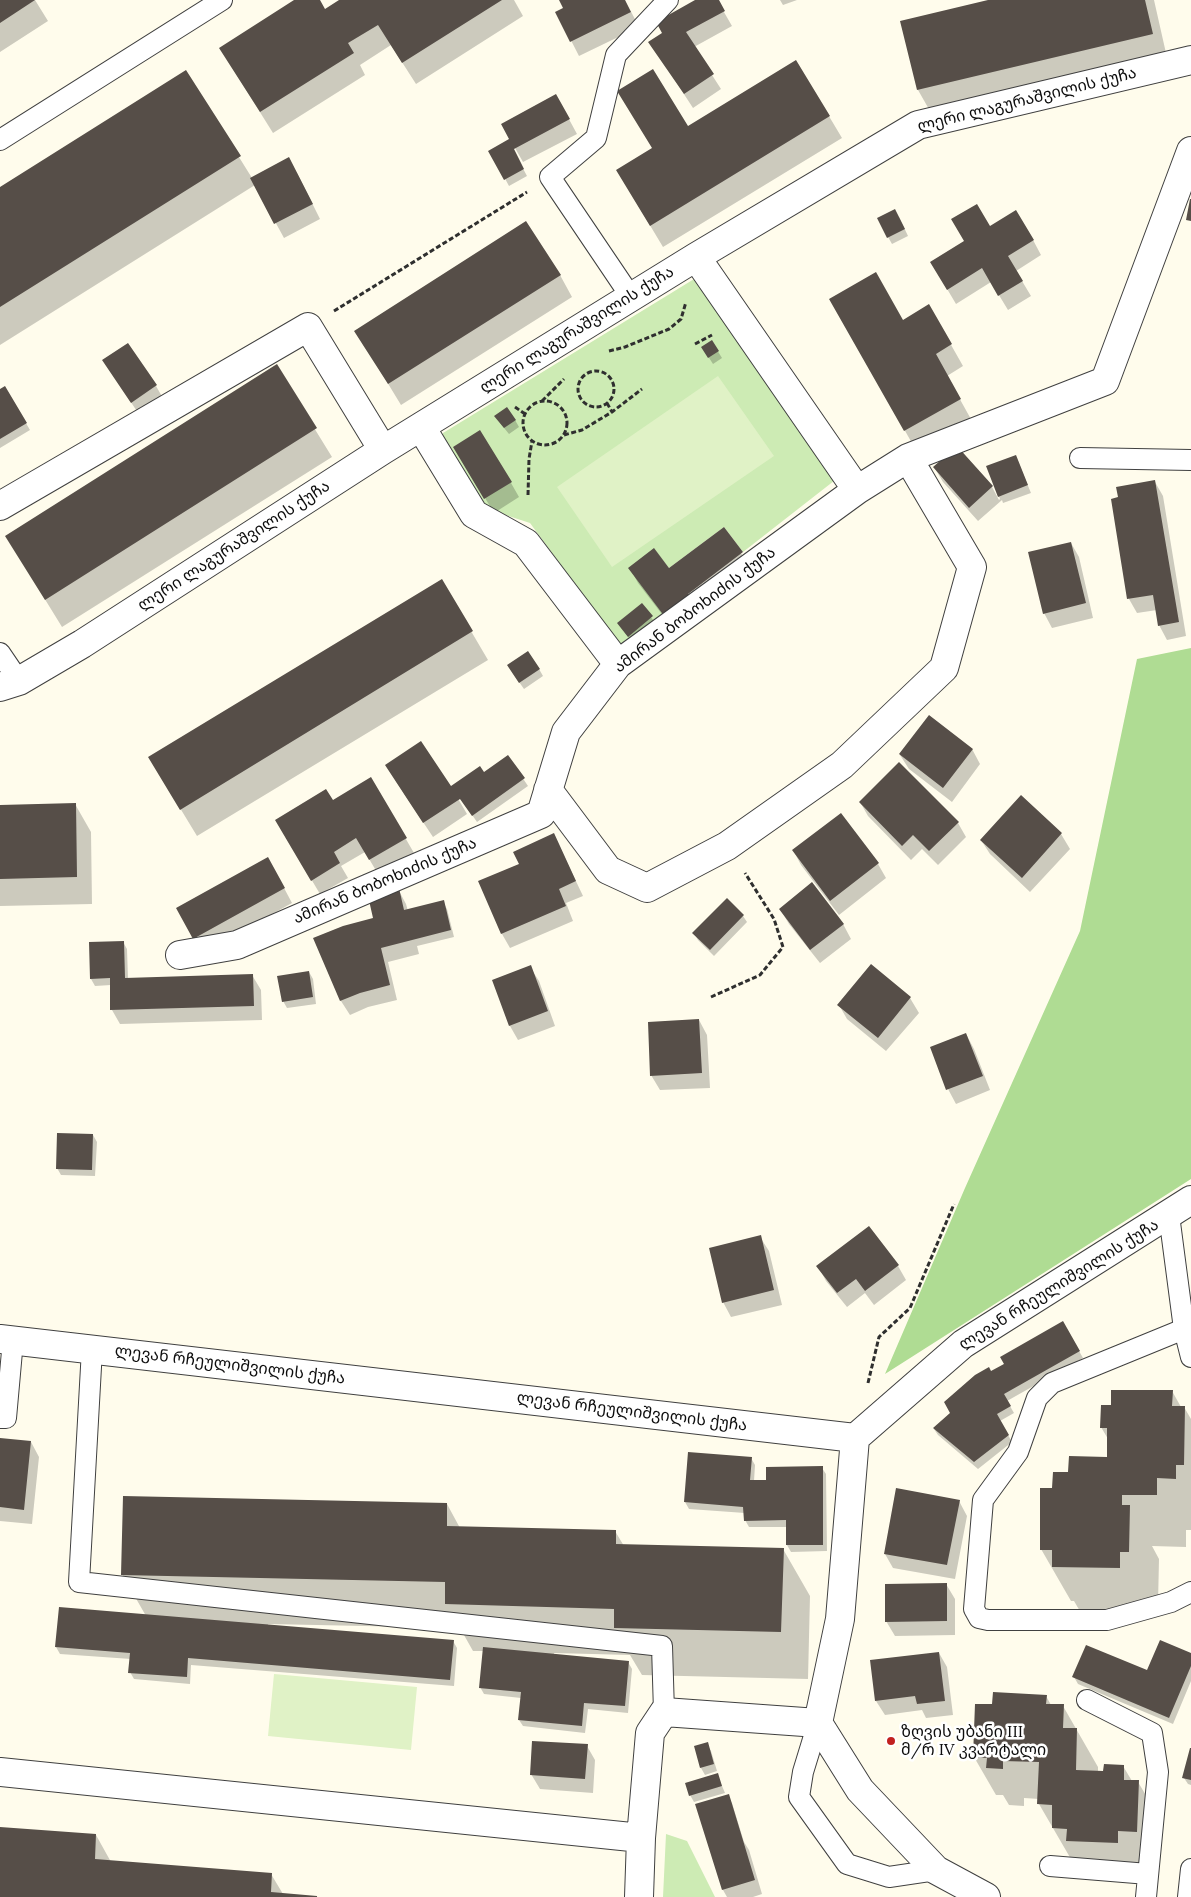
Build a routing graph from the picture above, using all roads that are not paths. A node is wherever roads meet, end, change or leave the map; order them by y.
1 (222, 0) edge
2 (668, 0) edge
3 (1191, 60) edge
4 (0, 140) edge
5 (1191, 151) edge
6 (696, 257) junction
7 (630, 297) junction
8 (421, 427) junction
9 (383, 450) junction
10 (908, 458) junction
11 (1080, 458) dead end
12 (1191, 460) edge
13 (857, 490) junction
14 (0, 506) edge
15 (0, 653) edge
16 (618, 664) junction
17 (9, 684) edge
18 (548, 790) junction
19 (180, 955) dead end
20 (1180, 1208) edge
21 (1184, 1329) junction
22 (7, 1339) edge
23 (92, 1349) junction
24 (1191, 1357) edge
25 (0, 1418) edge
26 (855, 1438) junction
27 (1191, 1592) edge
28 (1087, 1700) dead end
29 (664, 1712) junction
30 (818, 1723) junction
31 (0, 1772) edge
32 (641, 1838) junction
33 (1050, 1866) dead end
34 (1191, 1869) edge
35 (936, 1870) junction
36 (1148, 1874) junction
37 (639, 1897) edge
38 (986, 1897) edge
39 (1146, 1897) edge
40 (1188, 1897) edge

1 - 4 lane
2 - 7 lane
3 - 6 street, ლერი ლაგურაშვილის ქუჩა
5 - 10 street, ამირან ბობოხიძის ქუჩა
6 - 7 street, ლერი ლაგურაშვილის ქუჩა
6 - 13 street
7 - 8 street, ლერი ლაგურაშვილის ქუჩა
8 - 9 street, ლერი ლაგურაშვილის ქუჩა
8 - 16 street
9 - 14 street
9 - 17 street, ლერი ლაგურაშვილის ქუჩა
10 - 13 street, ამირან ბობოხიძის ქუჩა
10 - 18 street
11 - 12 lane
13 - 16 street, ამირან ბობოხიძის ქუჩა
15 - 17 lane
16 - 18 street, ამირან ბობოხიძის ქუჩა
18 - 19 street, ამირან ბობოხიძის ქუჩა
20 - 21 lane
20 - 26 street, ლევან რჩეულიშვილის ქუჩა
21 - 24 lane
21 - 27 lane
22 - 23 street, ლევან რჩეულიშვილის ქუჩა
22 - 25 lane
23 - 26 street, ლევან რჩეულიშვილის ქუჩა
23 - 29 lane
26 - 30 street
28 - 36 lane
29 - 30 street
29 - 32 street
30 - 35 street
30 - 35 lane
31 - 32 street
32 - 37 street
33 - 36 lane
34 - 40 lane
35 - 38 street
36 - 39 lane

